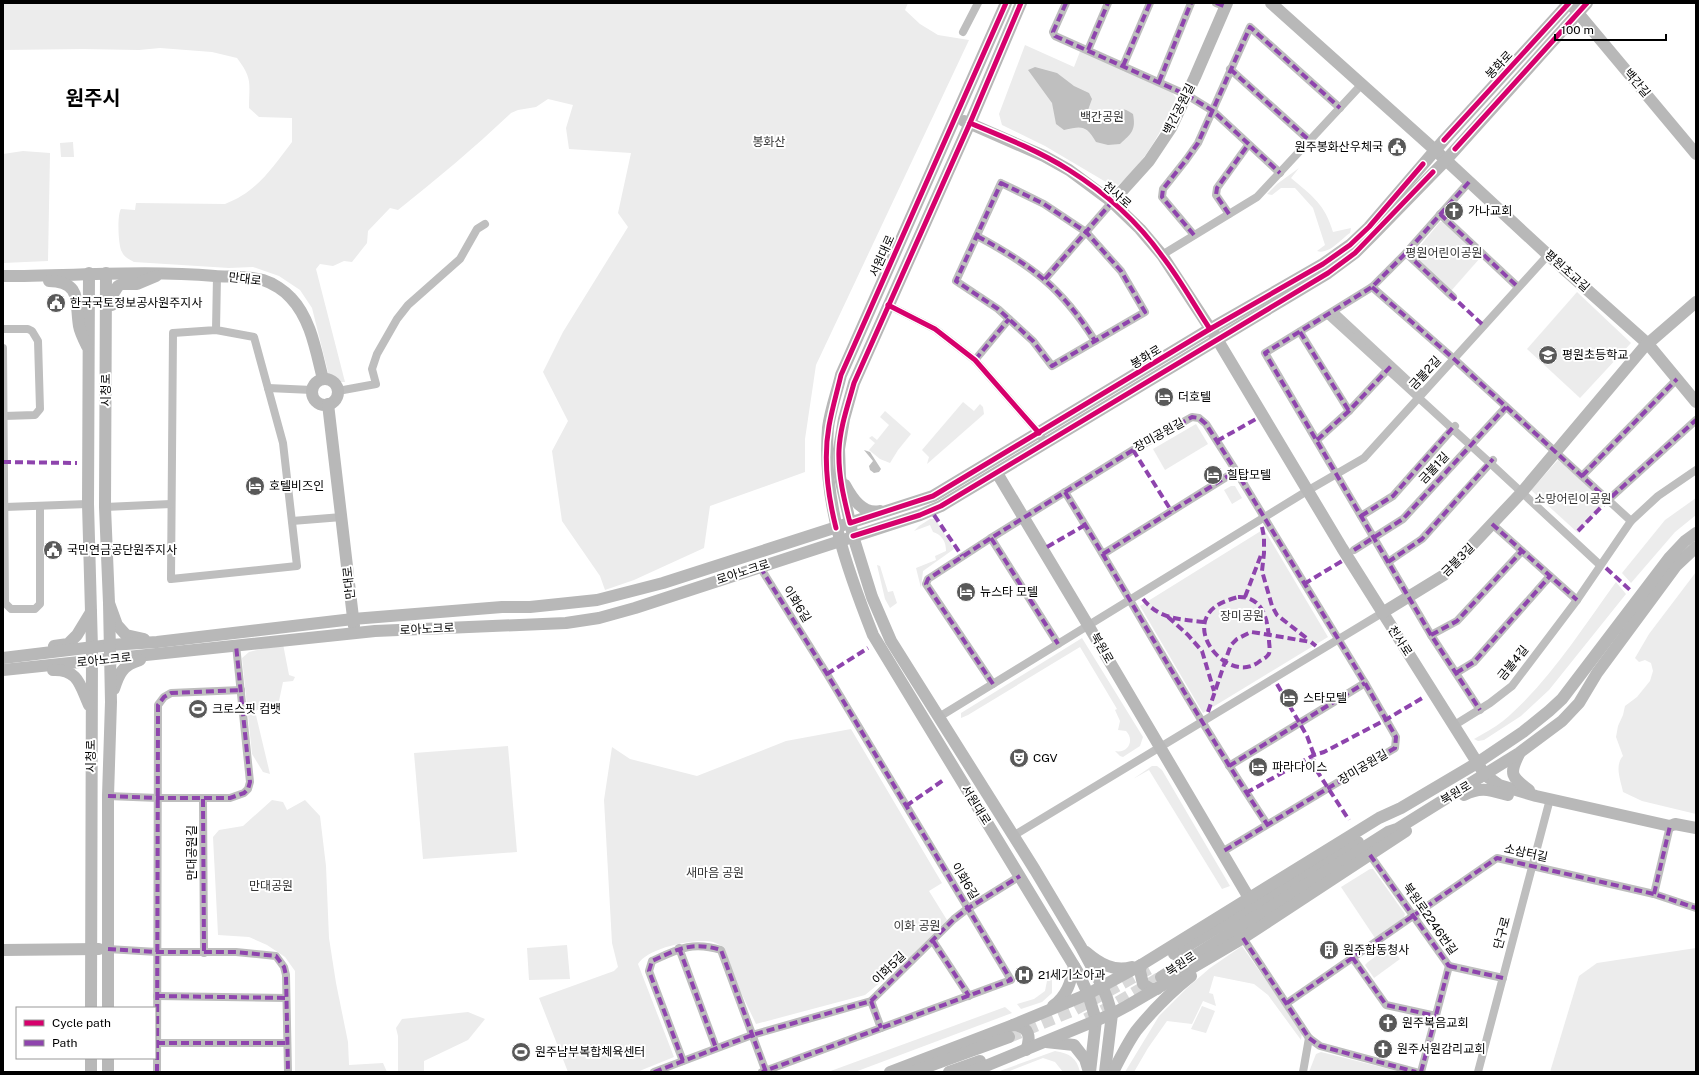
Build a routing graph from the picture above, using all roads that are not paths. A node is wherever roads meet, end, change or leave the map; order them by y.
1 (978, 3) edge
2 (1006, 3) edge
3 (1021, 3) edge
4 (1066, 3) edge
5 (1108, 3) edge
6 (1150, 3) edge
7 (1191, 3) edge
8 (1271, 3) edge
9 (1569, 3) edge
10 (1587, 3) edge
11 (1223, 4) edge
12 (1578, 13) junction
13 (964, 32) dead end
14 (1088, 50) junction
15 (1123, 66) junction
16 (1230, 69) junction
17 (1159, 82) junction
18 (1362, 84) junction
19 (1187, 94) junction
20 (1340, 108) junction
21 (1213, 111) junction
22 (955, 117) junction
23 (970, 124) junction
24 (1310, 141) junction
25 (1248, 145) junction
26 (1430, 146) junction
27 (1696, 154) edge
28 (1449, 163) junction
29 (1280, 173) junction
30 (1469, 182) junction
31 (1112, 202) junction
32 (1229, 214) junction
33 (1440, 214) junction
34 (485, 224) dead end
35 (1086, 232) junction
36 (1194, 235) junction
37 (977, 236) junction
38 (1406, 253) junction
39 (1548, 254) junction
40 (1162, 255) junction
41 (89, 273) junction
42 (106, 273) junction
43 (163, 274) junction
44 (3, 276) edge
45 (32, 276) junction
46 (217, 276) junction
47 (1045, 279) junction
48 (1372, 287) junction
49 (1518, 287) junction
50 (1453, 297) dead end
51 (1696, 302) edge
52 (888, 305) junction
53 (1331, 314) junction
54 (1010, 319) junction
55 (3, 329) edge
56 (216, 330) junction
57 (1300, 332) junction
58 (1214, 334) junction
59 (1095, 340) junction
60 (1648, 344) junction
61 (106, 347) junction
62 (3, 348) edge
63 (89, 351) junction
64 (1454, 359) junction
65 (975, 360) junction
66 (1389, 368) junction
67 (323, 379) junction
68 (1677, 379) junction
69 (268, 388) junction
70 (312, 390) junction
71 (338, 391) junction
72 (1420, 396) junction
73 (1696, 402) edge
74 (328, 404) junction
75 (1506, 407) junction
76 (1349, 411) junction
77 (4, 416) edge
78 (1696, 420) edge
79 (1454, 427) junction
80 (1042, 438) junction
81 (1317, 440) junction
82 (1472, 444) junction
83 (1556, 453) junction
84 (1492, 461) junction
85 (1696, 470) edge
86 (1236, 471) junction
87 (997, 473) junction
88 (1336, 475) junction
89 (1582, 476) junction
90 (840, 477) junction
91 (1524, 490) junction
92 (1307, 491) junction
93 (1065, 492) junction
94 (1608, 500) junction
95 (88, 504) junction
96 (172, 504) junction
97 (40, 506) junction
98 (4, 507) junction
99 (105, 507) junction
100 (895, 508) junction
101 (1361, 516) junction
102 (342, 517) junction
103 (1264, 517) junction
104 (1023, 518) junction
105 (292, 521) junction
106 (1631, 521) junction
107 (850, 523) junction
108 (1492, 524) junction
109 (836, 528) junction
110 (1696, 533) edge
111 (853, 536) junction
112 (991, 538) junction
113 (1374, 538) junction
114 (840, 540) junction
115 (1696, 548) edge
116 (1354, 550) dead end
117 (1522, 551) junction
118 (1103, 554) junction
119 (1388, 562) junction
120 (1601, 563) junction
121 (760, 567) junction
122 (1550, 576) junction
123 (663, 583) junction
124 (669, 597) junction
125 (1409, 597) junction
126 (1131, 599) junction
127 (1577, 600) junction
128 (109, 603) junction
129 (91, 612) junction
130 (1382, 613) junction
131 (353, 619) junction
132 (1088, 625) junction
133 (354, 633) junction
134 (1431, 635) junction
135 (1338, 639) junction
136 (1058, 644) junction
137 (236, 645) junction
138 (110, 646) junction
139 (92, 648) junction
140 (157, 648) junction
141 (36, 654) junction
142 (3, 658) edge
143 (110, 660) junction
144 (92, 661) junction
145 (39, 666) junction
146 (3, 670) edge
147 (1456, 673) junction
148 (1365, 683) junction
149 (993, 684) junction
150 (240, 690) junction
151 (111, 702) junction
152 (91, 710) junction
153 (1480, 710) junction
154 (939, 716) junction
155 (1202, 721) junction
156 (1453, 726) junction
157 (1159, 747) junction
158 (1519, 754) junction
159 (1477, 763) junction
160 (1229, 766) junction
161 (1485, 776) junction
162 (108, 796) junction
163 (1536, 796) junction
164 (158, 798) junction
165 (203, 799) junction
166 (1550, 800) junction
167 (1401, 808) junction
168 (1267, 824) junction
169 (1670, 826) junction
170 (1696, 828) edge
171 (1397, 829) junction
172 (1014, 836) junction
173 (1696, 836) edge
174 (1387, 843) junction
175 (1000, 844) junction
176 (1222, 852) junction
177 (1370, 855) junction
178 (1532, 866) junction
179 (1020, 876) junction
180 (1654, 894) junction
181 (1249, 898) junction
182 (1696, 908) edge
183 (967, 909) junction
184 (1414, 916) junction
185 (1243, 938) junction
186 (933, 941) junction
187 (1081, 947) junction
188 (679, 948) junction
189 (108, 949) junction
190 (3, 950) edge
191 (91, 950) junction
192 (157, 952) junction
193 (204, 953) junction
194 (1215, 955) junction
195 (1352, 957) junction
196 (1074, 966) junction
197 (1147, 966) junction
198 (1449, 966) junction
199 (1161, 977) tunnel mouth
200 (1503, 978) junction
201 (1102, 986) junction
202 (1157, 989) junction
203 (1088, 994) junction
204 (157, 996) junction
205 (969, 996) junction
206 (286, 998) junction
207 (871, 1001) junction
208 (1287, 1003) junction
209 (91, 1007) edge
210 (108, 1007) edge
211 (1042, 1013) junction
212 (1112, 1014) junction
213 (1436, 1016) junction
214 (1096, 1020) junction
215 (1013, 1025) junction
216 (881, 1028) junction
217 (752, 1035) junction
218 (1309, 1038) junction
219 (1045, 1042) junction
220 (157, 1043) junction
221 (287, 1043) junction
222 (1017, 1045) junction
223 (716, 1048) junction
224 (91, 1059) edge
225 (108, 1059) edge
226 (683, 1061) junction
227 (91, 1072) edge
228 (108, 1072) edge
229 (157, 1072) edge
230 (288, 1072) edge
231 (654, 1072) edge
232 (765, 1072) edge
233 (890, 1072) edge
234 (913, 1072) edge
235 (949, 1072) edge
236 (971, 1072) edge
237 (1090, 1072) edge
238 (1104, 1072) edge
239 (1113, 1072) edge
240 (1303, 1072) edge
241 (1416, 1072) edge
242 (1421, 1072) edge
243 (1478, 1072) edge

1 - 13 street
2 - 22 street, 서원대로
3 - 23 street
4 - 14 street
5 - 14 street
6 - 15 street
7 - 17 street
8 - 18 street
9 - 12 street, 백간길
9 - 26 street, 봉화로
10 - 12 street, 봉화로
11 - 19 street, 백간공원길
12 - 27 street, 백간길
12 - 28 street, 봉화로
14 - 15 street
15 - 17 street
16 - 20 street
16 - 21 street
16 - 24 street
17 - 19 street
18 - 20 street
18 - 26 street
19 - 21 street
19 - 31 street, 백간공원길
20 - 24 street
21 - 25 street
21 - 36 street
22 - 23 street, 천사로
22 - 109 street, 서원대로
23 - 31 street, 천사로
23 - 52 street
24 - 29 street
25 - 29 street
25 - 32 street
26 - 28 street, 평원초교길
26 - 58 street, 봉화로
28 - 30 street, 평원초교길
28 - 58 street, 봉화로
29 - 32 street
30 - 33 street
30 - 39 street, 평원초교길
31 - 35 street
31 - 40 street, 천사로
32 - 36 street
33 - 38 street
33 - 49 street
34 - 71 street
35 - 37 street
35 - 47 street
35 - 59 street
36 - 40 street
37 - 47 street
37 - 54 street
38 - 48 street
38 - 50 street
39 - 49 street, 금불2길
39 - 60 street, 평원초교길
40 - 58 street, 천사로
41 - 42 street, 만대로
41 - 45 street
41 - 63 street, 시청로
42 - 43 street, 만대로
42 - 61 street, 시청로
43 - 46 street, 만대로
43 - 61 street
44 - 45 street
45 - 63 street
46 - 56 street
46 - 67 street, 만대로
47 - 59 street
48 - 53 street
48 - 64 street
49 - 64 street, 금불2길
51 - 60 street, 금불3길
52 - 65 street
52 - 90 street
53 - 57 street
53 - 66 street
54 - 59 street
54 - 65 street
55 - 77 street
56 - 69 street
56 - 96 street
57 - 76 street
57 - 81 street
58 - 80 street, 봉화로
58 - 92 street, 천사로
60 - 68 street, 평원초교길
60 - 83 street, 금불3길
61 - 99 street, 시청로
62 - 77 street
63 - 95 street, 시청로
64 - 72 street, 금불2길
64 - 75 street
65 - 80 street
66 - 72 street
66 - 76 street
67 - 70 street
67 - 71 street
68 - 73 street, 평원초교길
68 - 89 street
69 - 70 street
69 - 105 street
70 - 74 street
71 - 74 street
72 - 79 street
72 - 88 street, 금불2길
74 - 102 street, 만대로
75 - 82 street, 금불1길
75 - 83 street
76 - 81 street
77 - 98 street
78 - 94 street
79 - 82 street
79 - 101 street, 금불1길
80 - 87 street, 봉화로
80 - 100 street, 봉화로
81 - 88 street
82 - 84 street
82 - 113 street, 금불1길
83 - 89 street
83 - 91 street, 금불3길
84 - 91 street
84 - 119 street
85 - 106 street, 금불4길
86 - 93 street, 장미공원길
86 - 103 street, 장미공원길
86 - 118 street
87 - 104 street
87 - 111 street, 봉화로
88 - 92 street, 금불2길
88 - 101 street
89 - 94 street
90 - 100 street
90 - 107 street
91 - 108 street, 금불3길
91 - 120 street
92 - 103 street
92 - 130 street, 천사로
93 - 104 street, 장미공원길
93 - 118 street
94 - 106 street
95 - 97 street
95 - 129 street, 시청로
96 - 99 street
96 - 105 street
97 - 98 street
97 - 98 street
99 - 128 street, 시청로
100 - 107 street, 봉화로
101 - 113 street
102 - 105 street
102 - 131 street, 만대로
103 - 126 street
103 - 135 street, 장미공원길
104 - 112 street, 장미공원길
104 - 132 street
106 - 120 street, 금불4길
107 - 109 street, 로아노크로
107 - 111 street, 서원대로
108 - 117 street
108 - 125 street, 금불3길
109 - 114 street, 서원대로
109 - 123 street, 로아노크로
110 - 159 street, 북원로
111 - 114 street, 로아노크로
111 - 154 street, 서원대로
112 - 136 street
112 - 149 street, 장미공원길
113 - 116 street, 금불1길
113 - 119 street
114 - 121 street, 로아노크로
114 - 175 street, 서원대로
115 - 158 street, 북원로
117 - 122 street
117 - 134 street
118 - 126 street
119 - 125 street
120 - 127 street, 금불4길
121 - 124 street, 로아노크로
121 - 183 street, 이화6길
122 - 127 street
122 - 147 street
123 - 124 street
123 - 131 street, 로아노크로
124 - 133 street, 로아노크로
125 - 130 street, 금불3길
125 - 134 street
126 - 132 street
126 - 155 street
127 - 153 street, 금불4길
128 - 138 street, 시청로
128 - 140 street
129 - 139 street, 시청로
129 - 141 street
130 - 135 street
130 - 156 street, 천사로
131 - 133 street, 만대로
131 - 140 street, 로아노크로
132 - 136 street
132 - 157 street, 북원로
133 - 137 street, 로아노크로
134 - 147 street
135 - 148 street, 장미공원길
135 - 155 street
136 - 149 street
137 - 140 street, 로아노크로
137 - 150 street
138 - 139 street, 로아노크로
138 - 140 street, 로아노크로
138 - 143 street, 시청로
139 - 141 street, 로아노크로
139 - 144 street, 시청로
140 - 143 street, 로아노크로
140 - 151 street
141 - 142 street, 로아노크로
143 - 144 street, 로아노크로
143 - 151 street, 시청로
144 - 145 street, 로아노크로
144 - 152 street, 시청로
145 - 146 street, 로아노크로
145 - 152 street
147 - 153 street
148 - 160 street
148 - 168 street, 장미공원길
149 - 154 street
150 - 164 street
150 - 165 street
151 - 162 street, 시청로
152 - 191 street, 시청로
153 - 156 street, 금불4길
154 - 172 street, 서원대로
155 - 157 street
155 - 160 street
156 - 159 street, 천사로
157 - 172 street
157 - 176 street, 북원로
158 - 161 street, 북원로
158 - 163 street
159 - 161 street, 천사로
159 - 167 street, 북원로
160 - 168 street
161 - 163 street, 천사로
161 - 171 street, 북원로
162 - 164 street
162 - 189 street, 시청로
163 - 166 street, 천사로
163 - 174 street, 북원로
164 - 165 street
164 - 192 street
165 - 193 street, 만대공원길
166 - 169 street, 천사로
166 - 178 street, 단구로
167 - 181 street, 북원로
167 - 197 street, 북원로
168 - 176 street, 장미공원길
169 - 170 street, 천사로
169 - 173 street, 천사로
169 - 180 street
171 - 174 street
171 - 199 street, 북원로
172 - 175 street
172 - 187 street, 서원대로
174 - 177 street, 북원로
175 - 179 street, 서원대로
176 - 181 street, 북원로
177 - 184 street, 북원로2246번길
177 - 185 street, 북원로
178 - 180 street, 소삼터길
178 - 184 street, 소삼터길
178 - 200 street, 단구로
179 - 183 street, 이화5길
179 - 196 street, 서원대로
180 - 182 street, 소삼터길
181 - 197 street, 북원로
183 - 186 street, 이화5길
183 - 205 street, 이화6길
184 - 195 street, 소삼터길
184 - 198 street, 북원로2246번길
185 - 194 street, 북원로
185 - 208 street
186 - 205 street
186 - 207 street, 이화5길
187 - 197 street
187 - 201 street, 서원대로
188 - 217 street
188 - 223 street
188 - 226 street
189 - 191 street
189 - 192 street
189 - 210 street, 시청로
190 - 191 street
191 - 209 street, 시청로
192 - 193 street
192 - 204 street
193 - 206 street
194 - 202 street, 북원로
194 - 239 street
195 - 208 street, 소삼터길
195 - 213 street
196 - 203 street, 서원대로
196 - 211 street
197 - 201 street, 북원로
197 - 202 street
198 - 200 street
198 - 213 street, 북원로2246번길
200 - 243 street, 단구로
201 - 203 street, 북원로
201 - 212 street, 서원대로
202 - 212 street, 북원로
203 - 211 street, 북원로
203 - 214 street, 서원대로
204 - 206 street
204 - 220 street
205 - 216 street, 이화6길
206 - 221 street
207 - 216 street
207 - 217 street, 이화5길
208 - 218 street
211 - 215 street, 북원로
212 - 214 street, 북원로
212 - 238 street, 서원대로
213 - 242 street, 북원로2246번길
214 - 219 street, 북원로
214 - 237 street, 서원대로
215 - 222 street
215 - 233 street, 북원로
216 - 232 street, 이화6길
217 - 223 street, 이화5길
217 - 232 street
218 - 240 street
218 - 241 street
219 - 222 street, 북원로
219 - 237 street
220 - 221 street
220 - 229 street
221 - 230 street
222 - 234 street, 북원로
222 - 235 street, 북원로
222 - 236 street, 북원로
223 - 226 street, 이화5길
224 - 227 street
225 - 228 street
226 - 231 street, 이화5길

